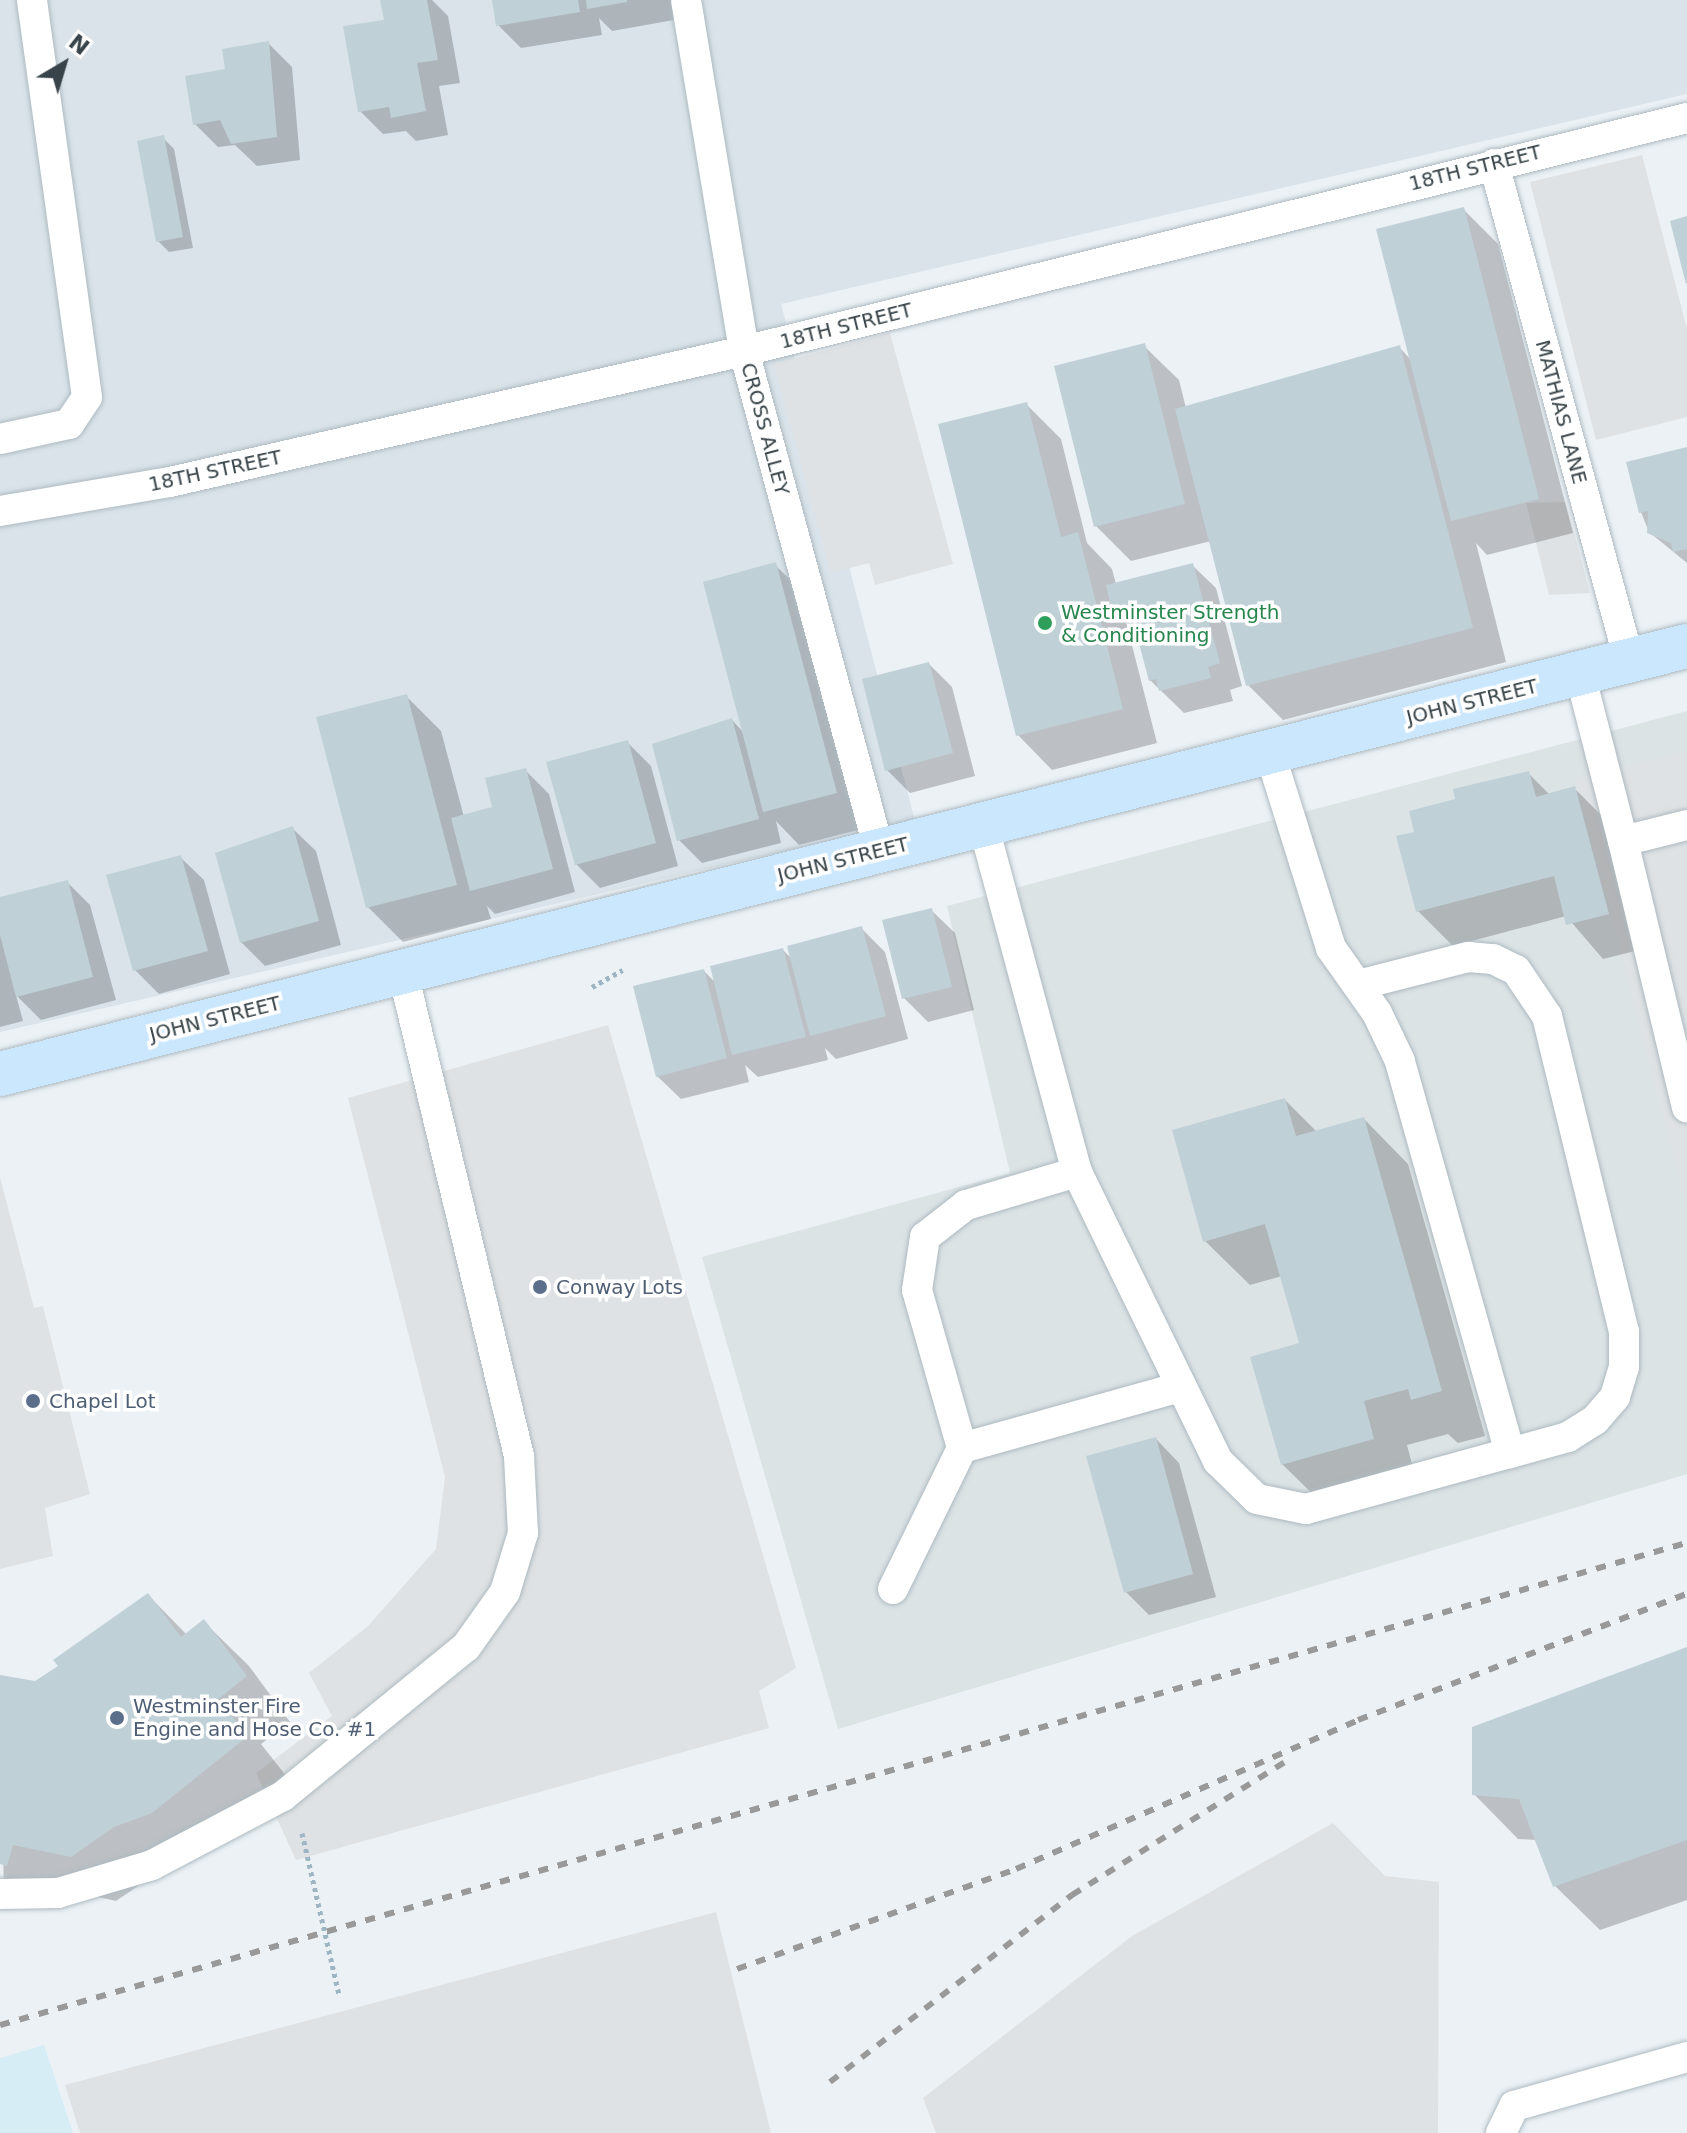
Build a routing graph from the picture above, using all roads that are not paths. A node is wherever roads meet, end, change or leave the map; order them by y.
1 (32, 0) edge
2 (686, 0) edge
3 (1687, 118) edge
4 (1494, 164) junction
5 (744, 351) junction
6 (0, 439) edge
7 (0, 511) edge
8 (1687, 646) edge
9 (1629, 660) junction
10 (1580, 674) junction
11 (1270, 753) junction
12 (983, 824) junction
13 (1687, 825) edge
14 (1623, 841) junction
15 (879, 850) junction
16 (403, 971) junction
17 (1358, 985) junction
18 (0, 1074) edge
19 (1687, 1107) edge
20 (1077, 1172) junction
21 (1181, 1387) junction
22 (962, 1448) junction
23 (1510, 1453) junction
24 (893, 1589) dead end
25 (0, 1894) edge
26 (1687, 2057) edge
27 (1501, 2133) edge

1 - 6 lane
2 - 5 lane, CROSS ALLEY
3 - 4 lane, 18TH STREET
4 - 5 lane, 18TH STREET
4 - 9 lane, MATHIAS LANE
5 - 7 lane, 18TH STREET
5 - 15 lane, CROSS ALLEY
8 - 9 street, JOHN STREET
9 - 10 street, JOHN STREET
10 - 11 street, JOHN STREET
10 - 14 lane
11 - 12 street, JOHN STREET
11 - 17 lane
12 - 15 street, JOHN STREET
12 - 20 lane
13 - 14 lane
14 - 19 lane
15 - 16 street, JOHN STREET
16 - 18 street, JOHN STREET
16 - 25 lane
17 - 23 lane
17 - 23 lane
20 - 21 lane
20 - 22 lane
21 - 22 lane
21 - 23 lane
22 - 24 lane
26 - 27 lane

